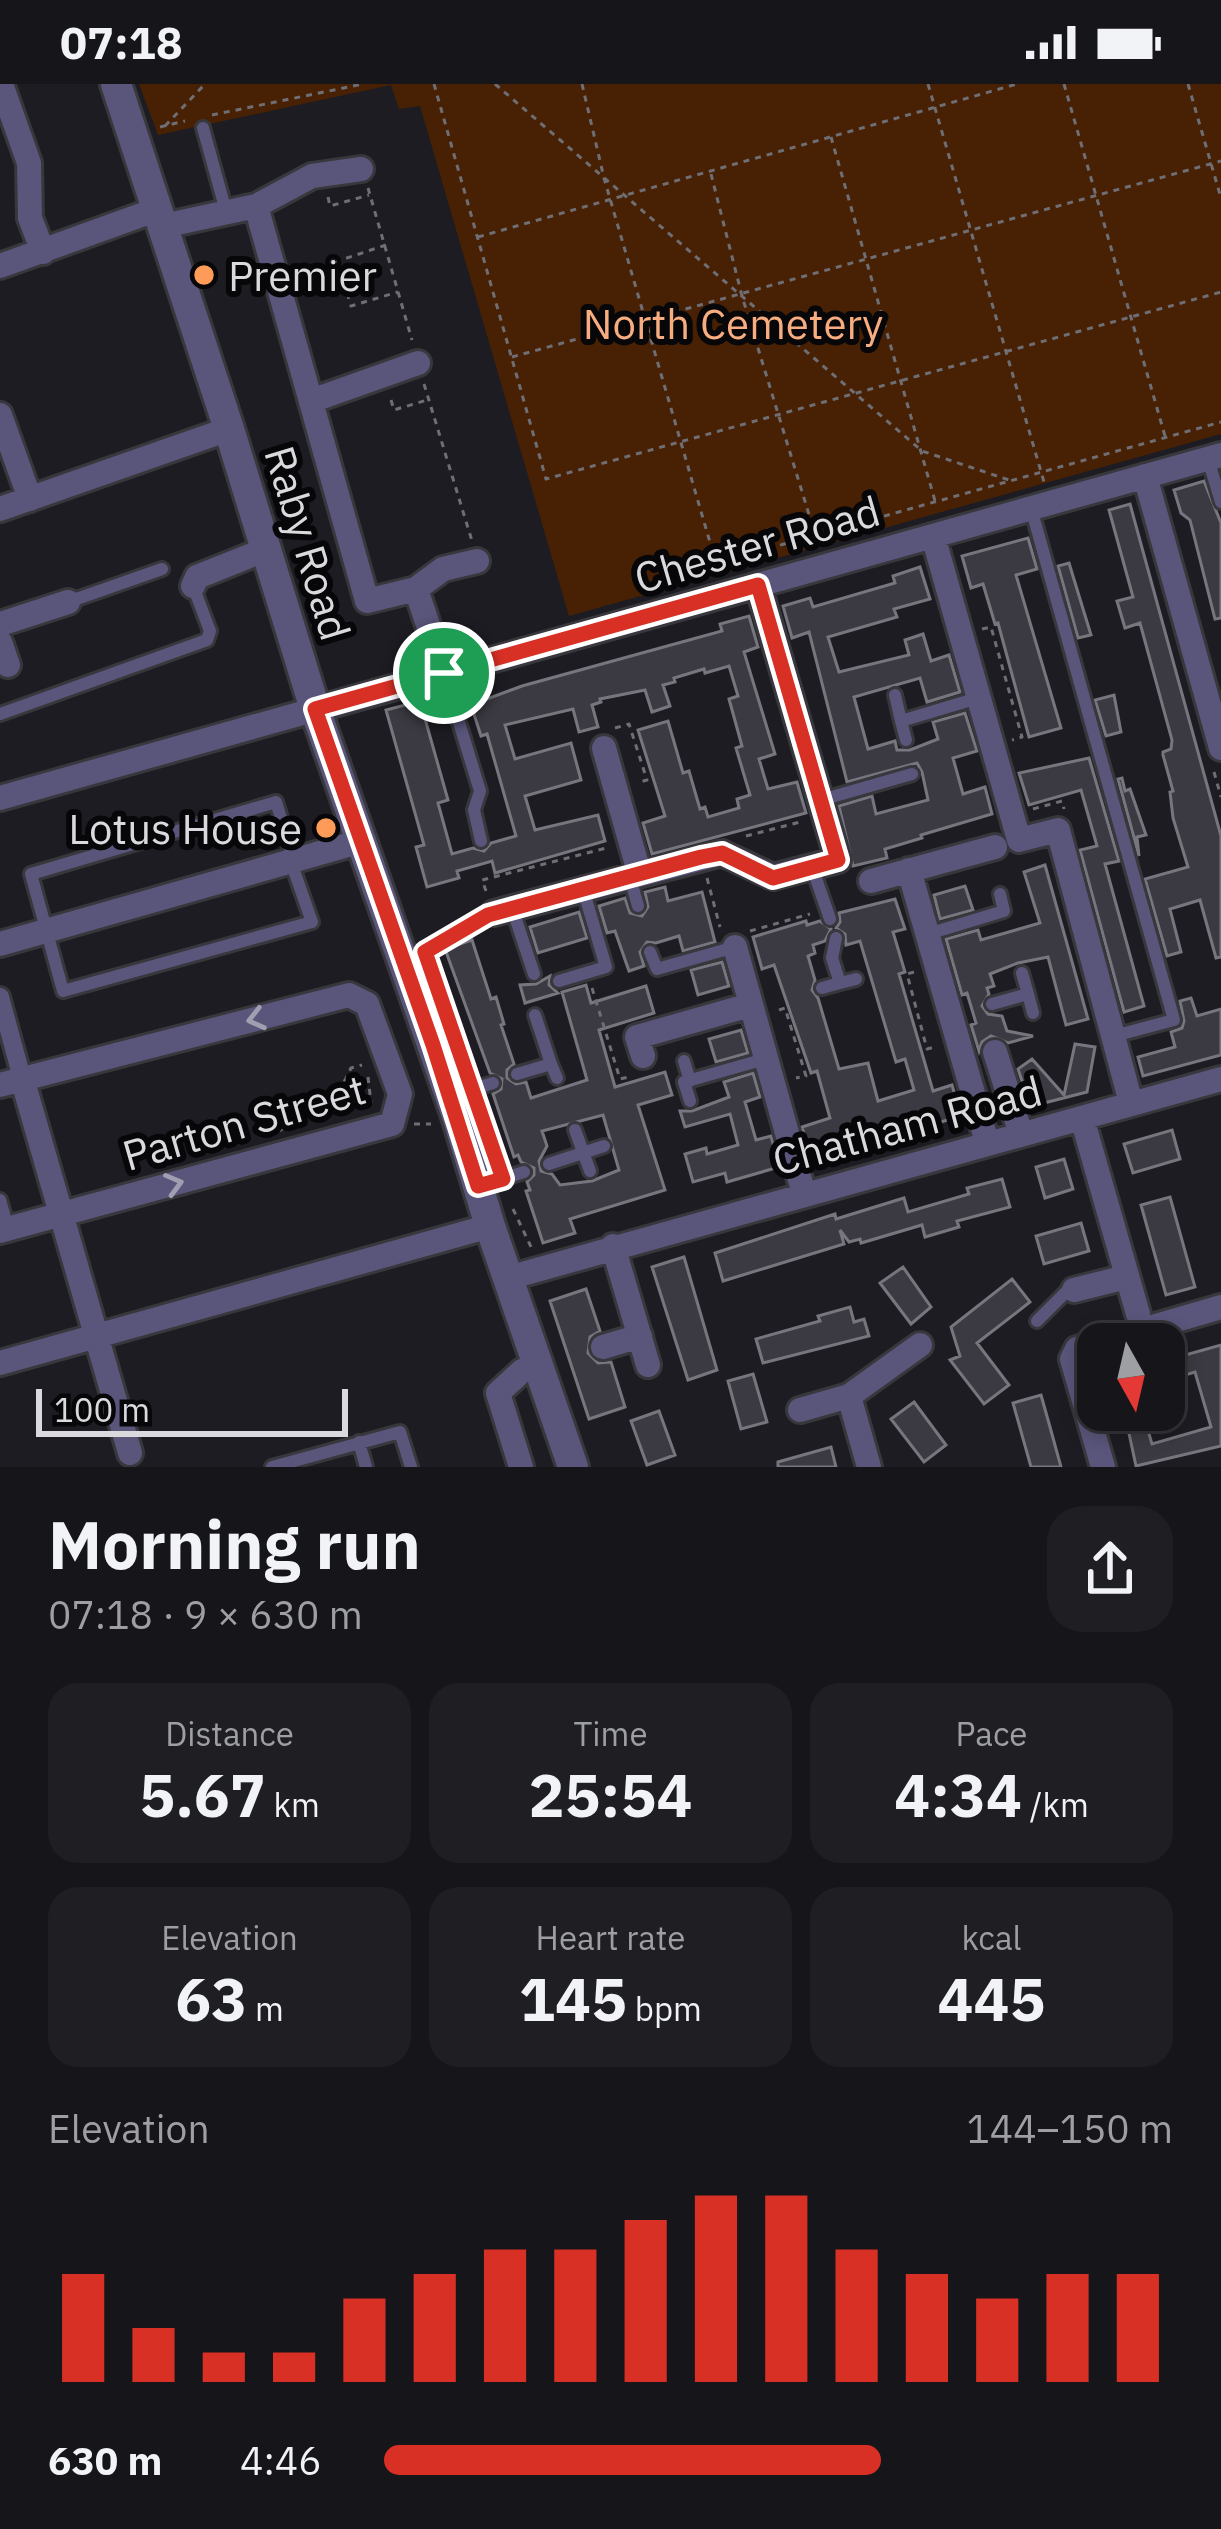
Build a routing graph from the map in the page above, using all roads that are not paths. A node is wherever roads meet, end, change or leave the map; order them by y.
1 (1, 84) edge
2 (116, 84) edge
3 (205, 122) road end
4 (361, 169) dead end
5 (256, 206) junction
6 (226, 211) junction
7 (161, 217) junction
8 (43, 252) junction
9 (0, 266) edge
10 (418, 362) dead end
11 (311, 401) junction
12 (0, 416) edge
13 (229, 429) junction
14 (6, 449) edge
15 (1215, 457) edge
16 (1145, 476) junction
17 (30, 499) junction
18 (1221, 502) edge
19 (1031, 508) junction
20 (0, 509) edge
21 (933, 536) junction
22 (267, 549) junction
23 (477, 562) dead end
24 (162, 569) dead end
25 (758, 585) junction
26 (193, 586) joint
27 (416, 589) junction
28 (68, 602) joint
29 (0, 624) edge
30 (444, 673) junction
31 (895, 695) dead end
32 (979, 698) junction
33 (315, 709) junction
34 (0, 714) edge
35 (902, 721) junction
36 (607, 739) road end
37 (906, 740) dead end
38 (1221, 748) edge
39 (912, 774) dead end
40 (0, 798) edge
41 (817, 809) junction
42 (362, 842) junction
43 (481, 842) dead end
44 (995, 847) dead end
45 (292, 862) junction
46 (812, 867) junction
47 (909, 870) junction
48 (634, 873) junction
49 (871, 881) dead end
50 (583, 888) junction
51 (1000, 894) dead end
52 (638, 906) dead end
53 (503, 911) joint
54 (828, 914) road end
55 (48, 931) junction
56 (927, 934) junction
57 (836, 938) dead end
58 (734, 939) joint
59 (0, 944) edge
60 (650, 952) dead end
61 (622, 963) dead end
62 (606, 967) junction
63 (661, 968) junction
64 (534, 974) dead end
65 (1022, 974) dead end
66 (856, 979) dead end
67 (559, 981) dead end
68 (840, 983) junction
69 (665, 985) dead end
70 (822, 988) dead end
71 (1028, 994) junction
72 (0, 997) edge
73 (992, 1004) dead end
74 (750, 1005) junction
75 (1033, 1013) dead end
76 (535, 1015) dead end
77 (1112, 1036) junction
78 (995, 1052) dead end
79 (643, 1056) dead end
80 (765, 1059) junction
81 (684, 1061) dead end
82 (518, 1074) dead end
83 (1221, 1078) edge
84 (690, 1081) junction
85 (11, 1082) edge
86 (493, 1083) dead end
87 (451, 1097) junction
88 (690, 1101) dead end
89 (1131, 1103) junction
90 (1082, 1118) junction
91 (575, 1130) dead end
92 (1021, 1134) junction
93 (987, 1142) junction
94 (604, 1146) dead end
95 (584, 1152) junction
96 (549, 1164) dead end
97 (524, 1172) dead end
98 (590, 1172) dead end
99 (491, 1182) junction
100 (804, 1194) junction
101 (0, 1200) edge
102 (61, 1215) junction
103 (490, 1226) junction
104 (4, 1230) edge
105 (613, 1246) junction
106 (1126, 1277) junction
107 (508, 1278) junction
108 (1074, 1290) joint
109 (1221, 1306) edge
110 (1138, 1314) dead end
111 (1037, 1321) dead end
112 (640, 1336) junction
113 (96, 1337) junction
114 (920, 1345) dead end
115 (603, 1347) dead end
116 (0, 1364) edge
117 (538, 1365) junction
118 (648, 1365) dead end
119 (850, 1396) junction
120 (800, 1410) dead end
121 (358, 1442) junction
122 (132, 1460) edge
123 (272, 1467) edge
124 (367, 1467) edge
125 (411, 1467) edge
126 (521, 1467) edge
127 (573, 1467) edge
128 (869, 1467) edge
129 (1103, 1467) edge

1 - 8 street
2 - 7 street, Raby Road
3 - 6 lane
4 - 5 street
5 - 6 street
5 - 11 street
6 - 7 street
7 - 8 street
7 - 13 street, Raby Road
8 - 9 street
10 - 11 street
11 - 27 street
12 - 14 street
13 - 17 street
13 - 22 street, Raby Road
14 - 17 street
15 - 16 street, Chester Road
15 - 18 lane
16 - 19 street, Chester Road
16 - 38 street
17 - 20 street
19 - 21 street, Chester Road
19 - 77 lane
21 - 25 street, Chester Road
21 - 32 street
22 - 26 street
22 - 33 street, Raby Road
23 - 27 street
24 - 28 lane
25 - 30 street, Chester Road
25 - 41 street
26 - 34 lane
27 - 30 street
28 - 29 street
30 - 33 street, Chester Road
30 - 43 lane
31 - 35 lane
32 - 35 lane
32 - 77 street
33 - 40 street, Chester Road
33 - 42 street, Raby Road
35 - 37 lane
36 - 48 street
39 - 41 lane
41 - 46 street
42 - 45 street
42 - 87 street, Raby Road
44 - 47 street
45 - 55 street
45 - 55 lane
45 - 55 lane
46 - 48 street
46 - 54 lane
47 - 49 street
47 - 56 street
48 - 50 street
48 - 52 lane
50 - 53 street
50 - 62 lane
51 - 56 lane
53 - 64 lane
55 - 59 street
56 - 93 street
57 - 68 lane
58 - 63 lane
58 - 74 street
60 - 63 lane
61 - 62 lane
62 - 67 lane
63 - 69 lane
65 - 71 lane
66 - 68 lane
68 - 70 lane
71 - 73 lane
71 - 75 lane
72 - 85 street
74 - 79 street
74 - 80 street
76 - 82 lane
77 - 89 street
78 - 92 street
80 - 84 lane
80 - 100 street
81 - 84 lane
83 - 89 street, Chatham Road
84 - 88 lane
85 - 102 street
102 -> 85 street, Parton Street
86 - 87 lane
87 - 99 street, Raby Road
89 - 90 street, Chatham Road
90 - 92 street, Chatham Road
90 - 106 street
91 - 95 lane
92 - 93 street, Chatham Road
93 - 100 street, Chatham Road
94 - 95 lane
95 - 96 lane
95 - 98 lane
97 - 99 lane
99 - 103 street, Raby Road
100 - 105 street, Chatham Road
101 - 104 lane
102 - 104 street, Parton Street
102 - 113 street
103 - 107 street, Raby Road
103 - 113 street
105 - 107 street, Chatham Road
105 - 112 street
106 - 108 street
106 - 110 street
107 - 117 street, Raby Road
108 - 111 lane
109 - 129 street
112 - 115 street
112 - 118 street
113 - 116 street
113 - 122 street
114 - 119 street
117 - 126 street
117 - 127 street, Raby Road
119 - 120 street
119 - 128 street
121 - 123 lane
121 - 124 lane
121 - 125 lane

